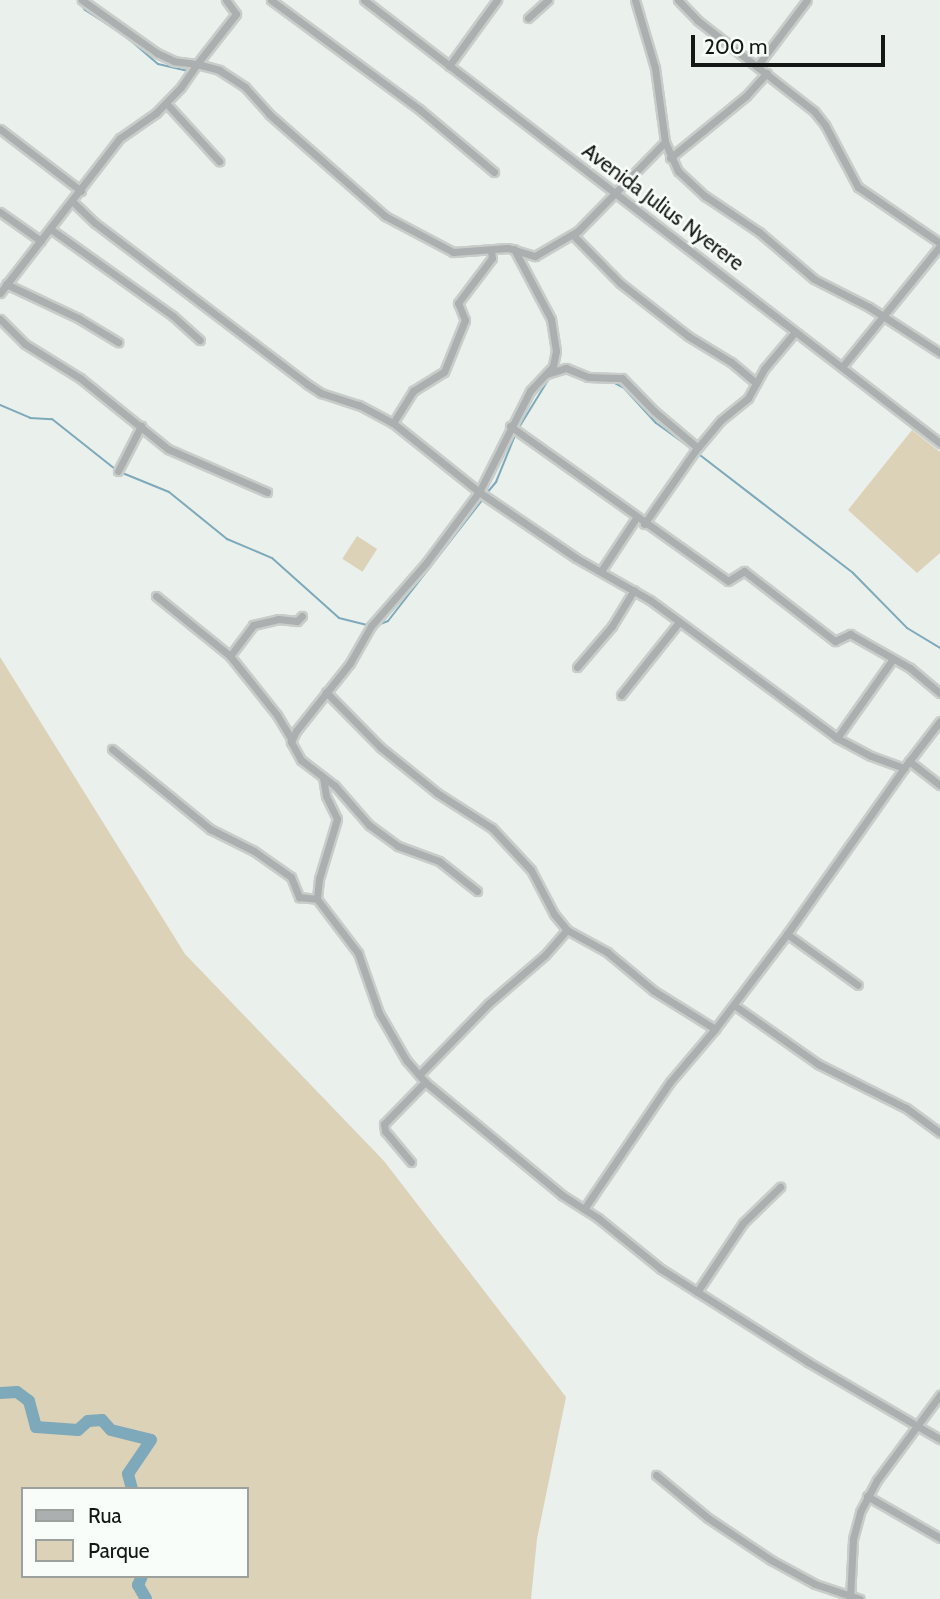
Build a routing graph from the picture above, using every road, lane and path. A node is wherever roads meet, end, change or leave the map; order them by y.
1 (82, 0) edge
2 (226, 0) edge
3 (271, 0) edge
4 (364, 0) edge
5 (548, 0) edge
6 (635, 0) edge
7 (678, 0) edge
8 (807, 0) edge
9 (493, 1) edge
10 (528, 18) dead end
11 (197, 64) junction
12 (758, 65) junction
13 (449, 66) junction
14 (767, 73) junction
15 (166, 103) junction
16 (0, 129) edge
17 (665, 142) junction
18 (670, 158) junction
19 (219, 162) dead end
20 (494, 172) dead end
21 (81, 191) junction
22 (618, 194) junction
23 (73, 202) junction
24 (0, 212) edge
25 (52, 230) junction
26 (573, 235) junction
27 (41, 241) junction
28 (940, 244) edge
29 (514, 249) junction
30 (491, 251) junction
31 (6, 284) junction
32 (0, 293) edge
33 (881, 316) junction
34 (0, 319) edge
35 (795, 332) junction
36 (200, 340) dead end
37 (118, 342) dead end
38 (940, 353) edge
39 (842, 367) junction
40 (540, 378) junction
41 (756, 383) junction
42 (393, 422) junction
43 (141, 426) junction
44 (510, 426) junction
45 (940, 443) edge
46 (698, 448) junction
47 (118, 471) dead end
48 (267, 492) dead end
49 (479, 492) junction
50 (636, 518) junction
51 (644, 524) junction
52 (601, 571) junction
53 (634, 590) junction
54 (156, 596) dead end
55 (302, 616) dead end
56 (679, 622) junction
57 (230, 656) junction
58 (893, 659) junction
59 (577, 667) dead end
60 (326, 692) junction
61 (940, 693) edge
62 (621, 695) dead end
63 (940, 721) edge
64 (291, 738) junction
65 (837, 738) junction
66 (112, 749) dead end
67 (906, 764) junction
68 (323, 777) junction
69 (940, 785) edge
70 (477, 891) dead end
71 (317, 899) junction
72 (567, 930) junction
73 (787, 934) junction
74 (858, 985) dead end
75 (734, 1005) junction
76 (715, 1029) junction
77 (419, 1075) junction
78 (425, 1082) junction
79 (940, 1133) edge
80 (411, 1162) dead end
81 (780, 1187) dead end
82 (584, 1209) junction
83 (697, 1292) junction
84 (940, 1395) edge
85 (917, 1426) junction
86 (940, 1439) edge
87 (656, 1475) dead end
88 (867, 1496) junction
89 (940, 1538) edge
90 (850, 1597) edge
91 (860, 1599) edge

1 - 11 street
2 - 11 street
3 - 20 street
4 - 13 street, Avenida Julius Nyerere
5 - 10 street
6 - 17 street
7 - 12 street
8 - 12 street
9 - 13 street
11 - 15 street
11 - 30 street
12 - 14 street
13 - 22 street, Avenida Julius Nyerere
14 - 18 street
14 - 28 street
15 - 19 street
15 - 21 street
16 - 21 street
17 - 18 street
17 - 22 street
18 - 33 street
21 - 23 street
22 - 26 street
22 - 35 street, Avenida Julius Nyerere
23 - 25 street
23 - 42 street
24 - 27 street
25 - 27 street
25 - 36 street
26 - 29 street
26 - 41 street
27 - 31 street
28 - 33 street
29 - 30 street
29 - 40 street
30 - 42 street
31 - 32 street
31 - 37 street
33 - 38 street
33 - 39 street
34 - 43 street
35 - 39 street, Avenida Julius Nyerere
35 - 41 street
39 - 45 street, Avenida Julius Nyerere
40 - 44 street
40 - 46 street
41 - 46 street
42 - 49 street
43 - 47 street
43 - 48 street
44 - 49 street
44 - 50 street
46 - 51 street
49 - 52 street
49 - 60 street
50 - 51 street
50 - 52 street
51 - 58 street
52 - 53 street
53 - 56 street
53 - 59 street
54 - 57 street
55 - 57 street
56 - 62 street
56 - 65 street
57 - 64 street
58 - 61 street
58 - 65 street
60 - 64 street
60 - 72 street
63 - 67 street
64 - 68 street
65 - 67 street
66 - 71 street
67 - 69 street
67 - 73 street
68 - 70 street
68 - 71 street
71 - 77 street
72 - 76 street
72 - 77 street
73 - 74 street
73 - 75 street
75 - 76 street
75 - 79 street
76 - 82 street
77 - 78 street
78 - 80 street
78 - 82 street
81 - 83 street
82 - 83 street
83 - 85 street
84 - 85 street
85 - 86 street
85 - 88 street
87 - 90 street
88 - 89 street
88 - 90 street
90 - 91 street

